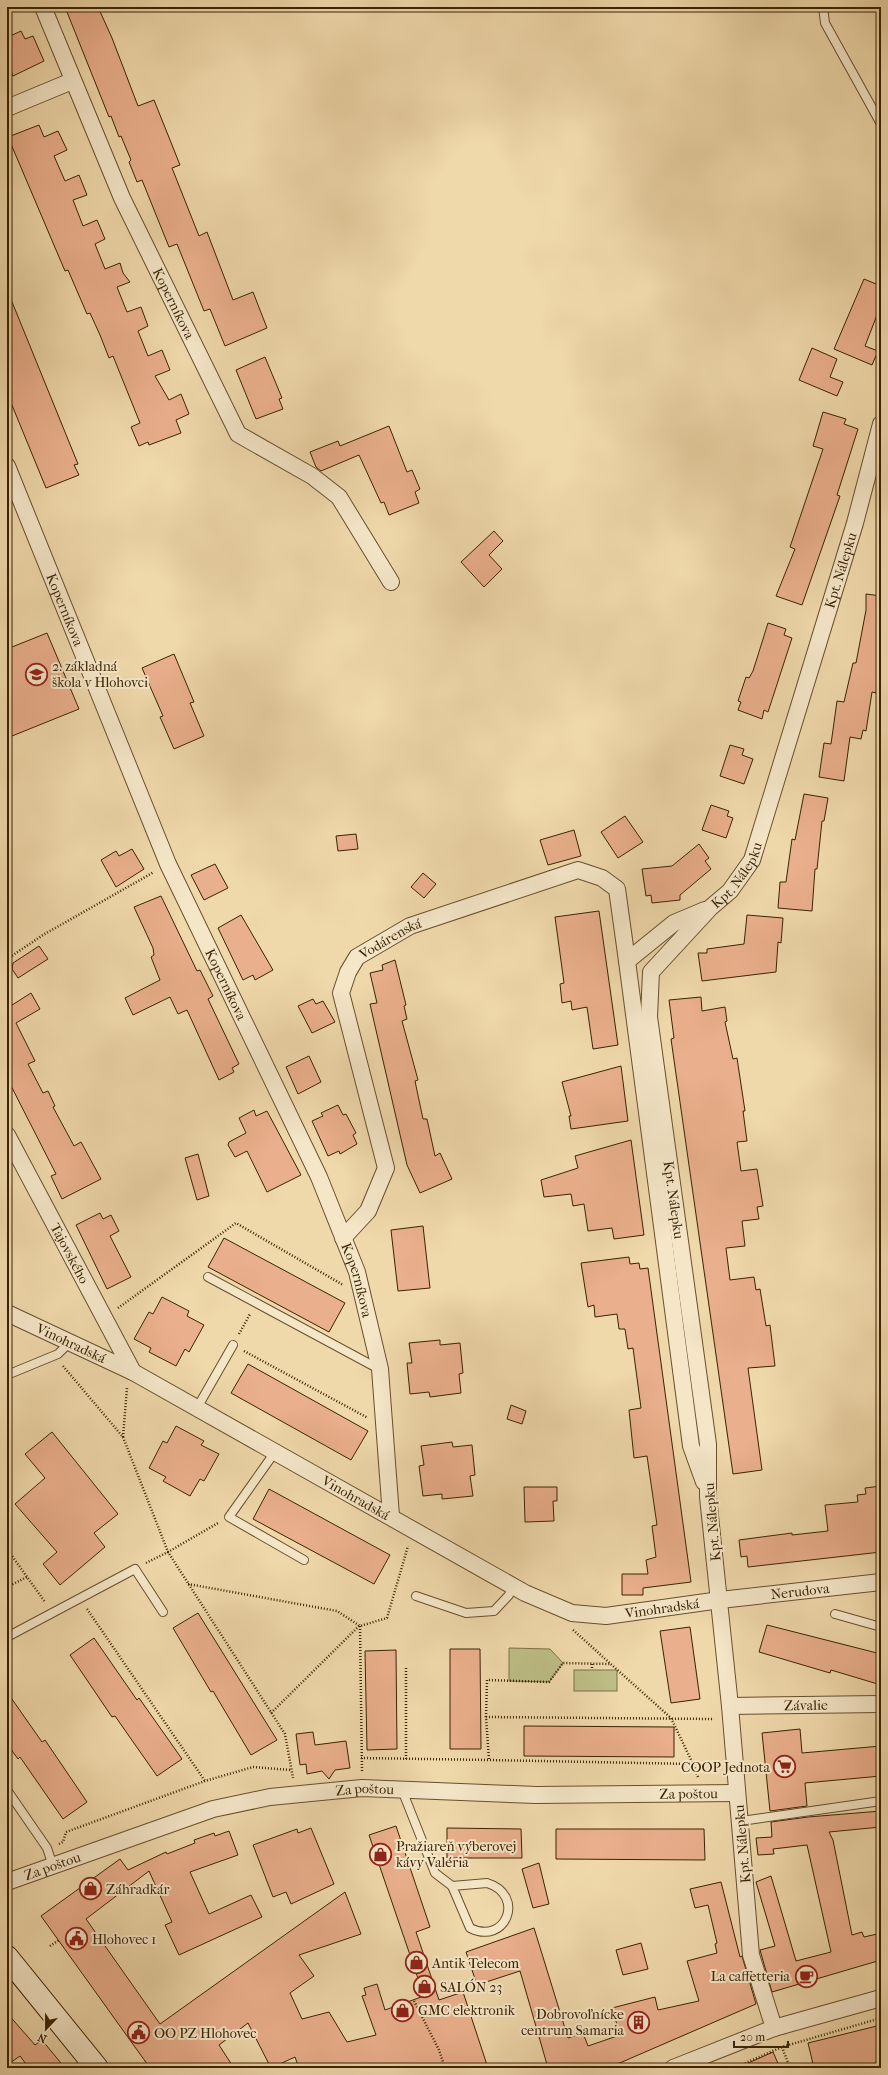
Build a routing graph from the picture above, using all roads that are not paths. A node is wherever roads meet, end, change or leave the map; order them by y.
1 (43, 7) edge
2 (823, 7) edge
3 (72, 80) junction
4 (7, 108) edge
5 (881, 124) edge
6 (881, 424) edge
7 (7, 466) edge
8 (391, 582) dead end
9 (710, 908) junction
10 (628, 961) junction
11 (7, 1135) edge
12 (343, 1238) junction
13 (208, 1277) dead end
14 (7, 1313) edge
15 (70, 1342) junction
16 (233, 1345) road end
17 (380, 1369) junction
18 (7, 1375) edge
19 (130, 1378) junction
20 (197, 1408) junction
21 (275, 1452) junction
22 (708, 1497) junction
23 (391, 1516) junction
24 (304, 1560) dead end
25 (881, 1582) edge
26 (512, 1586) junction
27 (416, 1596) dead end
28 (720, 1600) junction
29 (163, 1612) dead end
30 (835, 1614) dead end
31 (881, 1627) edge
32 (7, 1637) edge
33 (881, 1704) edge
34 (726, 1712) junction
35 (7, 1790) edge
36 (402, 1790) junction
37 (737, 1793) junction
38 (881, 1801) edge
39 (741, 1821) junction
40 (53, 1866) junction
41 (7, 1882) edge
42 (452, 1886) junction
43 (7, 1957) edge
44 (881, 1998) edge
45 (774, 2028) junction
46 (97, 2068) edge
47 (673, 2068) edge

1 - 3 street, Koperníkova
2 - 5 lane
3 - 4 street
3 - 8 street, Koperníkova
6 - 9 street, Kpt. Nálepku
7 - 12 street, Koperníkova
9 - 10 street
9 - 22 street, Kpt. Nálepku
10 - 12 street, Vodárenská
10 - 22 street, Vodárenská
11 - 19 street, Tajovského
12 - 17 street, Koperníkova
13 - 17 lane
14 - 15 street, Vinohradská
15 - 18 lane
15 - 19 street, Vinohradská
16 - 20 lane
17 - 23 street, Koperníkova
19 - 20 street, Vinohradská
20 - 21 street, Vinohradská
21 - 23 street, Vinohradská
21 - 24 lane
22 - 28 street, Kpt. Nálepku
23 - 26 street, Vinohradská
25 - 28 street, Nerudova
26 - 27 lane
26 - 28 street, Vinohradská
28 - 34 street, Kpt. Nálepku
29 - 32 lane
30 - 31 lane
33 - 34 street, Závalie
34 - 37 street, Kpt. Nálepku
35 - 40 lane
36 - 37 street, Za poštou
36 - 40 street, Za poštou
36 - 42 lane
37 - 39 street, Kpt. Nálepku
38 - 39 lane
39 - 45 street, Kpt. Nálepku
40 - 41 street, Za poštou
42 - 42 lane
43 - 46 main road
44 - 45 street
45 - 47 street

